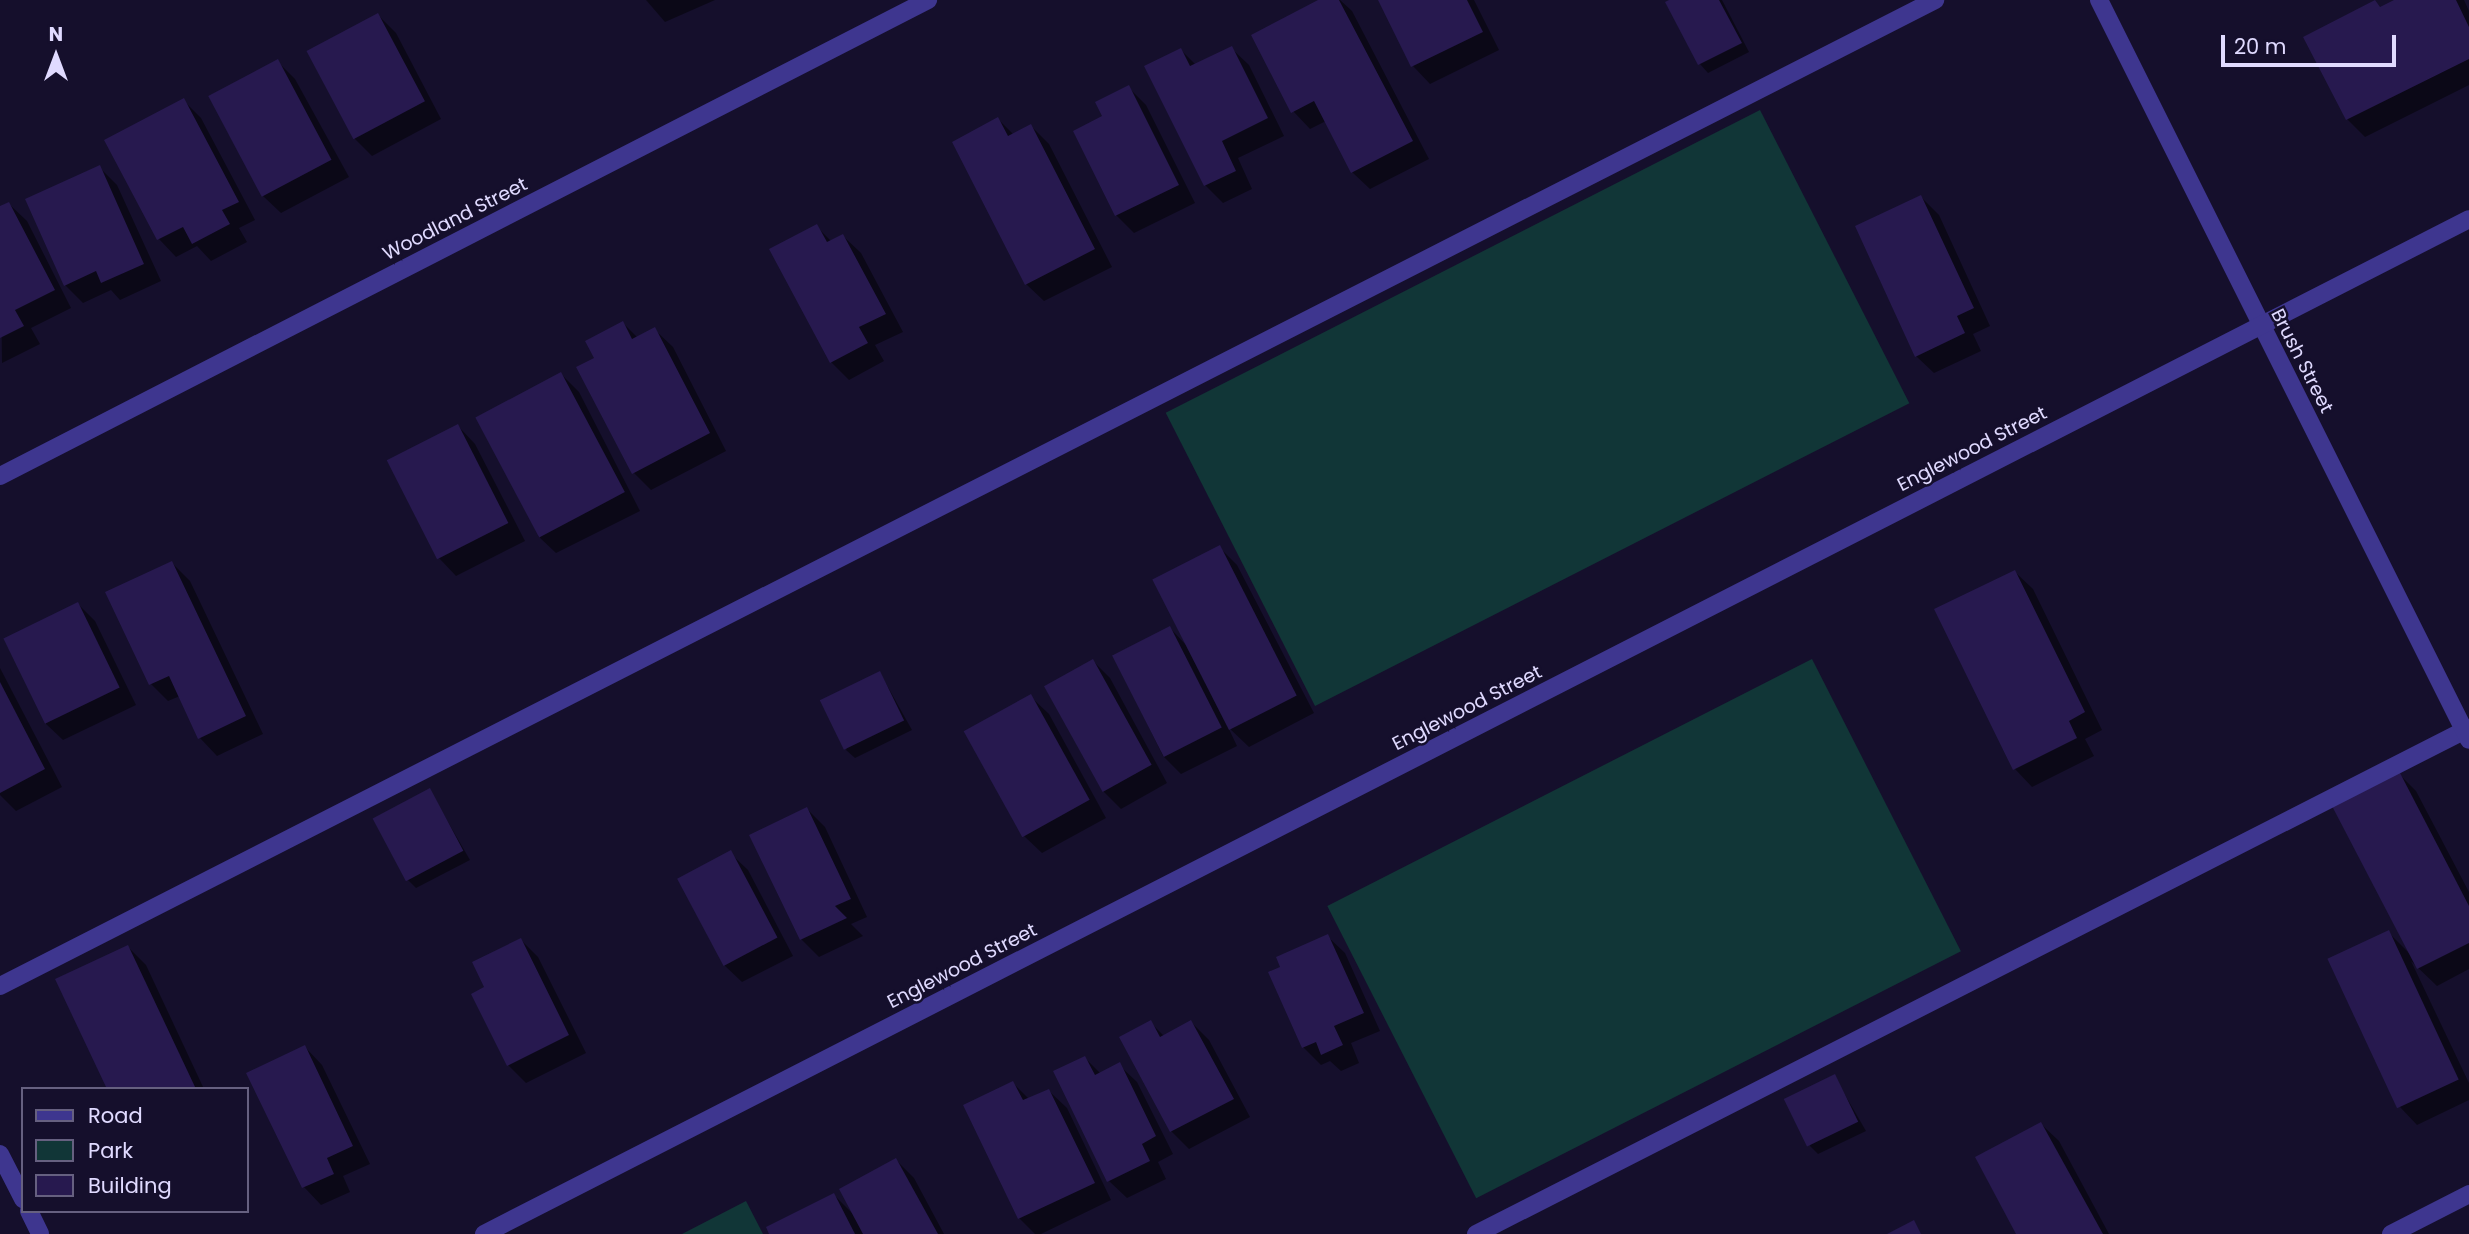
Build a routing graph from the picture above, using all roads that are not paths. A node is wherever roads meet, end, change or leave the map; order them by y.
1 (928, 0) edge
2 (1935, 0) edge
3 (2099, 0) edge
4 (2469, 219) edge
5 (2261, 326) junction
6 (0, 476) edge
7 (2467, 733) edge
8 (0, 986) edge
9 (0, 1154) edge
10 (2469, 1194) edge
11 (21, 1195) edge
12 (30, 1213) edge
13 (40, 1234) edge
14 (484, 1234) edge
15 (1476, 1234) edge
16 (2391, 1234) edge

1 - 6 street, Woodland Street
2 - 8 street
3 - 5 street, Brush Street
4 - 5 street, Englewood Street
5 - 7 street, Brush Street
5 - 14 street, Englewood Street
7 - 15 street
9 - 11 street
10 - 16 street
12 - 13 street

